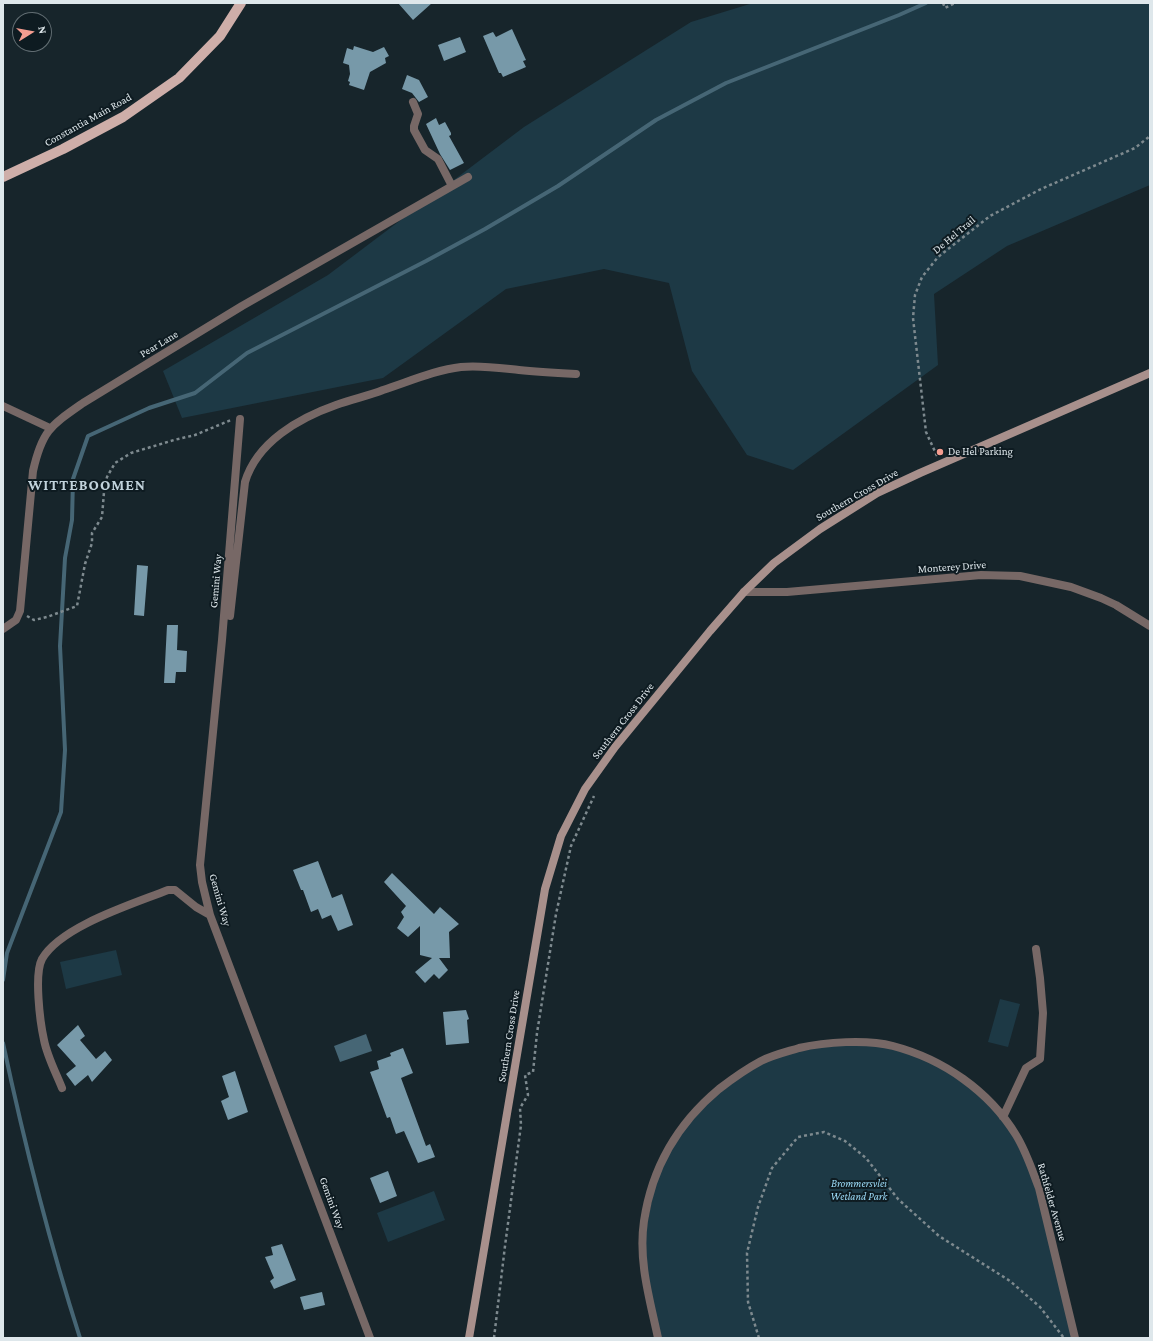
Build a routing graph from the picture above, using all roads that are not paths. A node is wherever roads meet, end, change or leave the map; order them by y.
1 (241, 3) edge
2 (413, 102) dead end
3 (3, 177) edge
4 (468, 177) dead end
5 (452, 186) junction
6 (1150, 373) edge
7 (576, 374) dead end
8 (3, 406) edge
9 (240, 422) road end
10 (50, 428) junction
11 (744, 592) junction
12 (1150, 626) edge
13 (3, 629) edge
14 (222, 640) junction
15 (210, 915) junction
16 (1036, 949) dead end
17 (62, 1088) dead end
18 (1004, 1117) junction
19 (370, 1338) edge
20 (469, 1338) edge
21 (658, 1338) edge
22 (1075, 1338) edge

1 - 3 main road, Constantia Main Road
2 - 5 street
4 - 5 street, Pear Lane
5 - 10 street, Pear Lane
6 - 11 street, Southern Cross Drive
7 - 14 street
8 - 10 street
9 - 14 street, Gemini Way
10 - 13 street, Pear Lane
11 - 12 street, Monterey Drive
11 - 20 street, Southern Cross Drive
14 - 15 street, Gemini Way
15 - 17 street
15 - 19 street, Gemini Way
16 - 18 street
18 - 21 street, Rathfelder Avenue
18 - 22 street, Rathfelder Avenue

